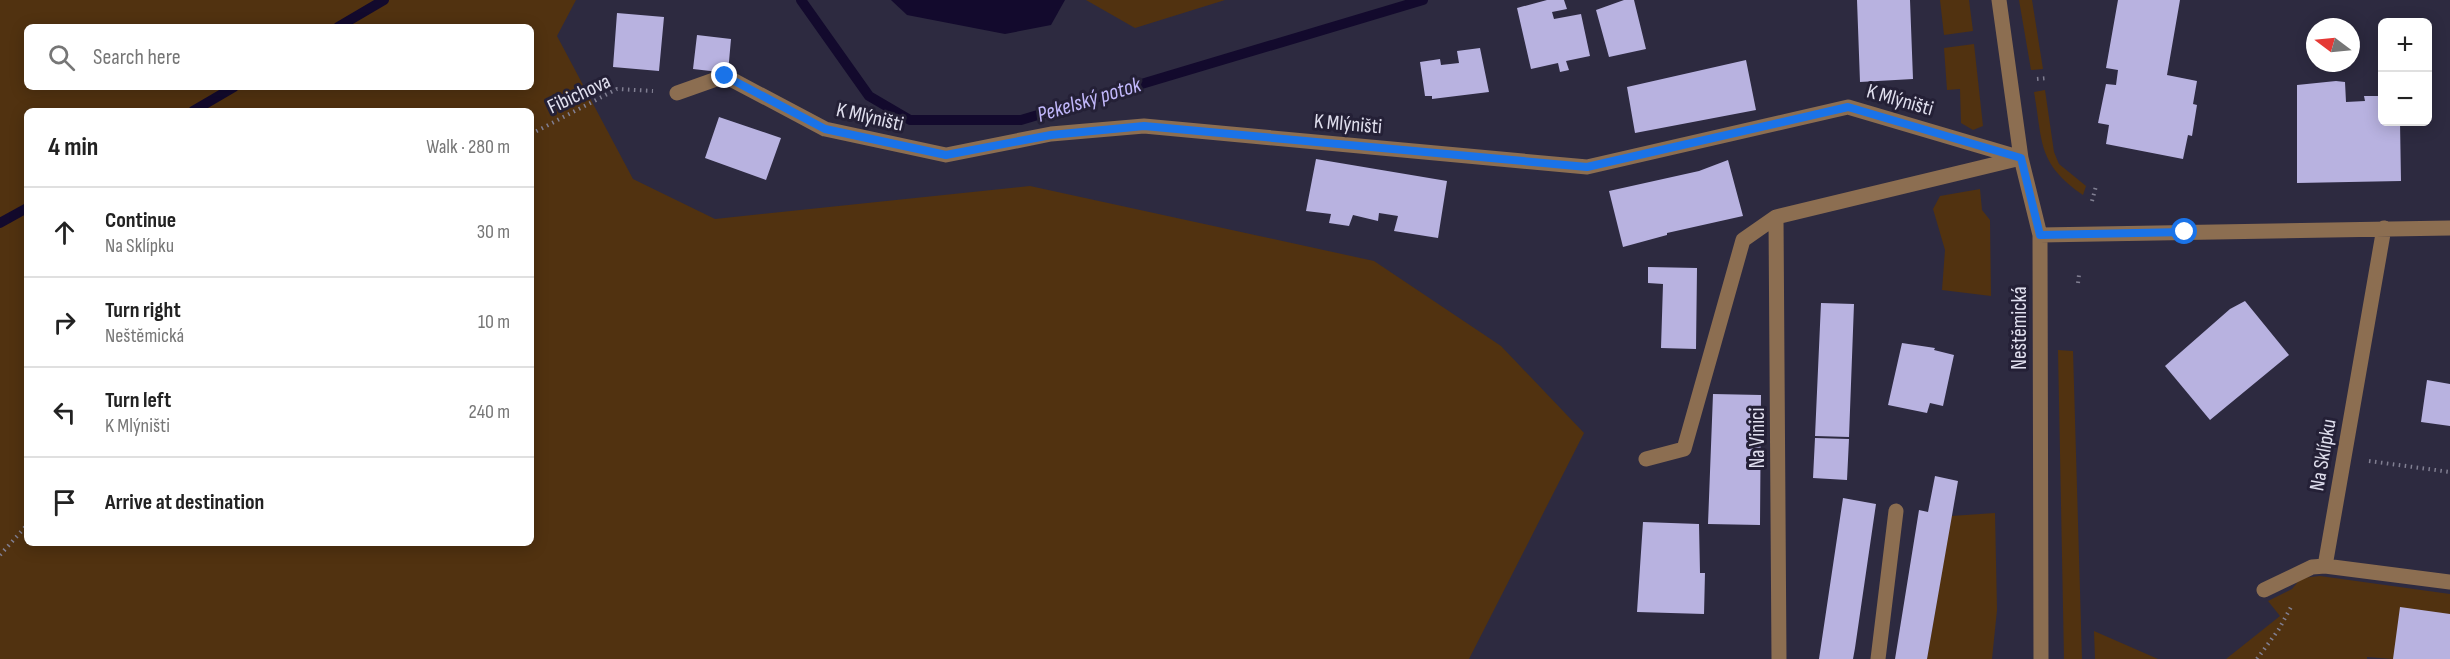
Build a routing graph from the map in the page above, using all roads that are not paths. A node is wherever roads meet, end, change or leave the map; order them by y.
1 (1999, 0) edge
2 (678, 93) road end
3 (2021, 158) junction
4 (1776, 217) junction
5 (2384, 228) junction
6 (2450, 228) edge
7 (2040, 235) junction
8 (1646, 459) dead end
9 (1896, 511) dead end
10 (2319, 566) junction
11 (2450, 582) edge
12 (2264, 590) dead end
13 (1779, 659) edge
14 (1878, 659) edge
15 (2041, 659) edge

1 - 3 street, Neštěmická
2 - 3 street, K Mlýništi
3 - 4 street
3 - 7 street, Neštěmická
4 - 8 street
4 - 13 street, Na Vinici
5 - 6 street
5 - 7 street
5 - 10 street, Na Sklípku
7 - 15 street, Neštěmická
9 - 14 street
10 - 11 street
10 - 12 street

